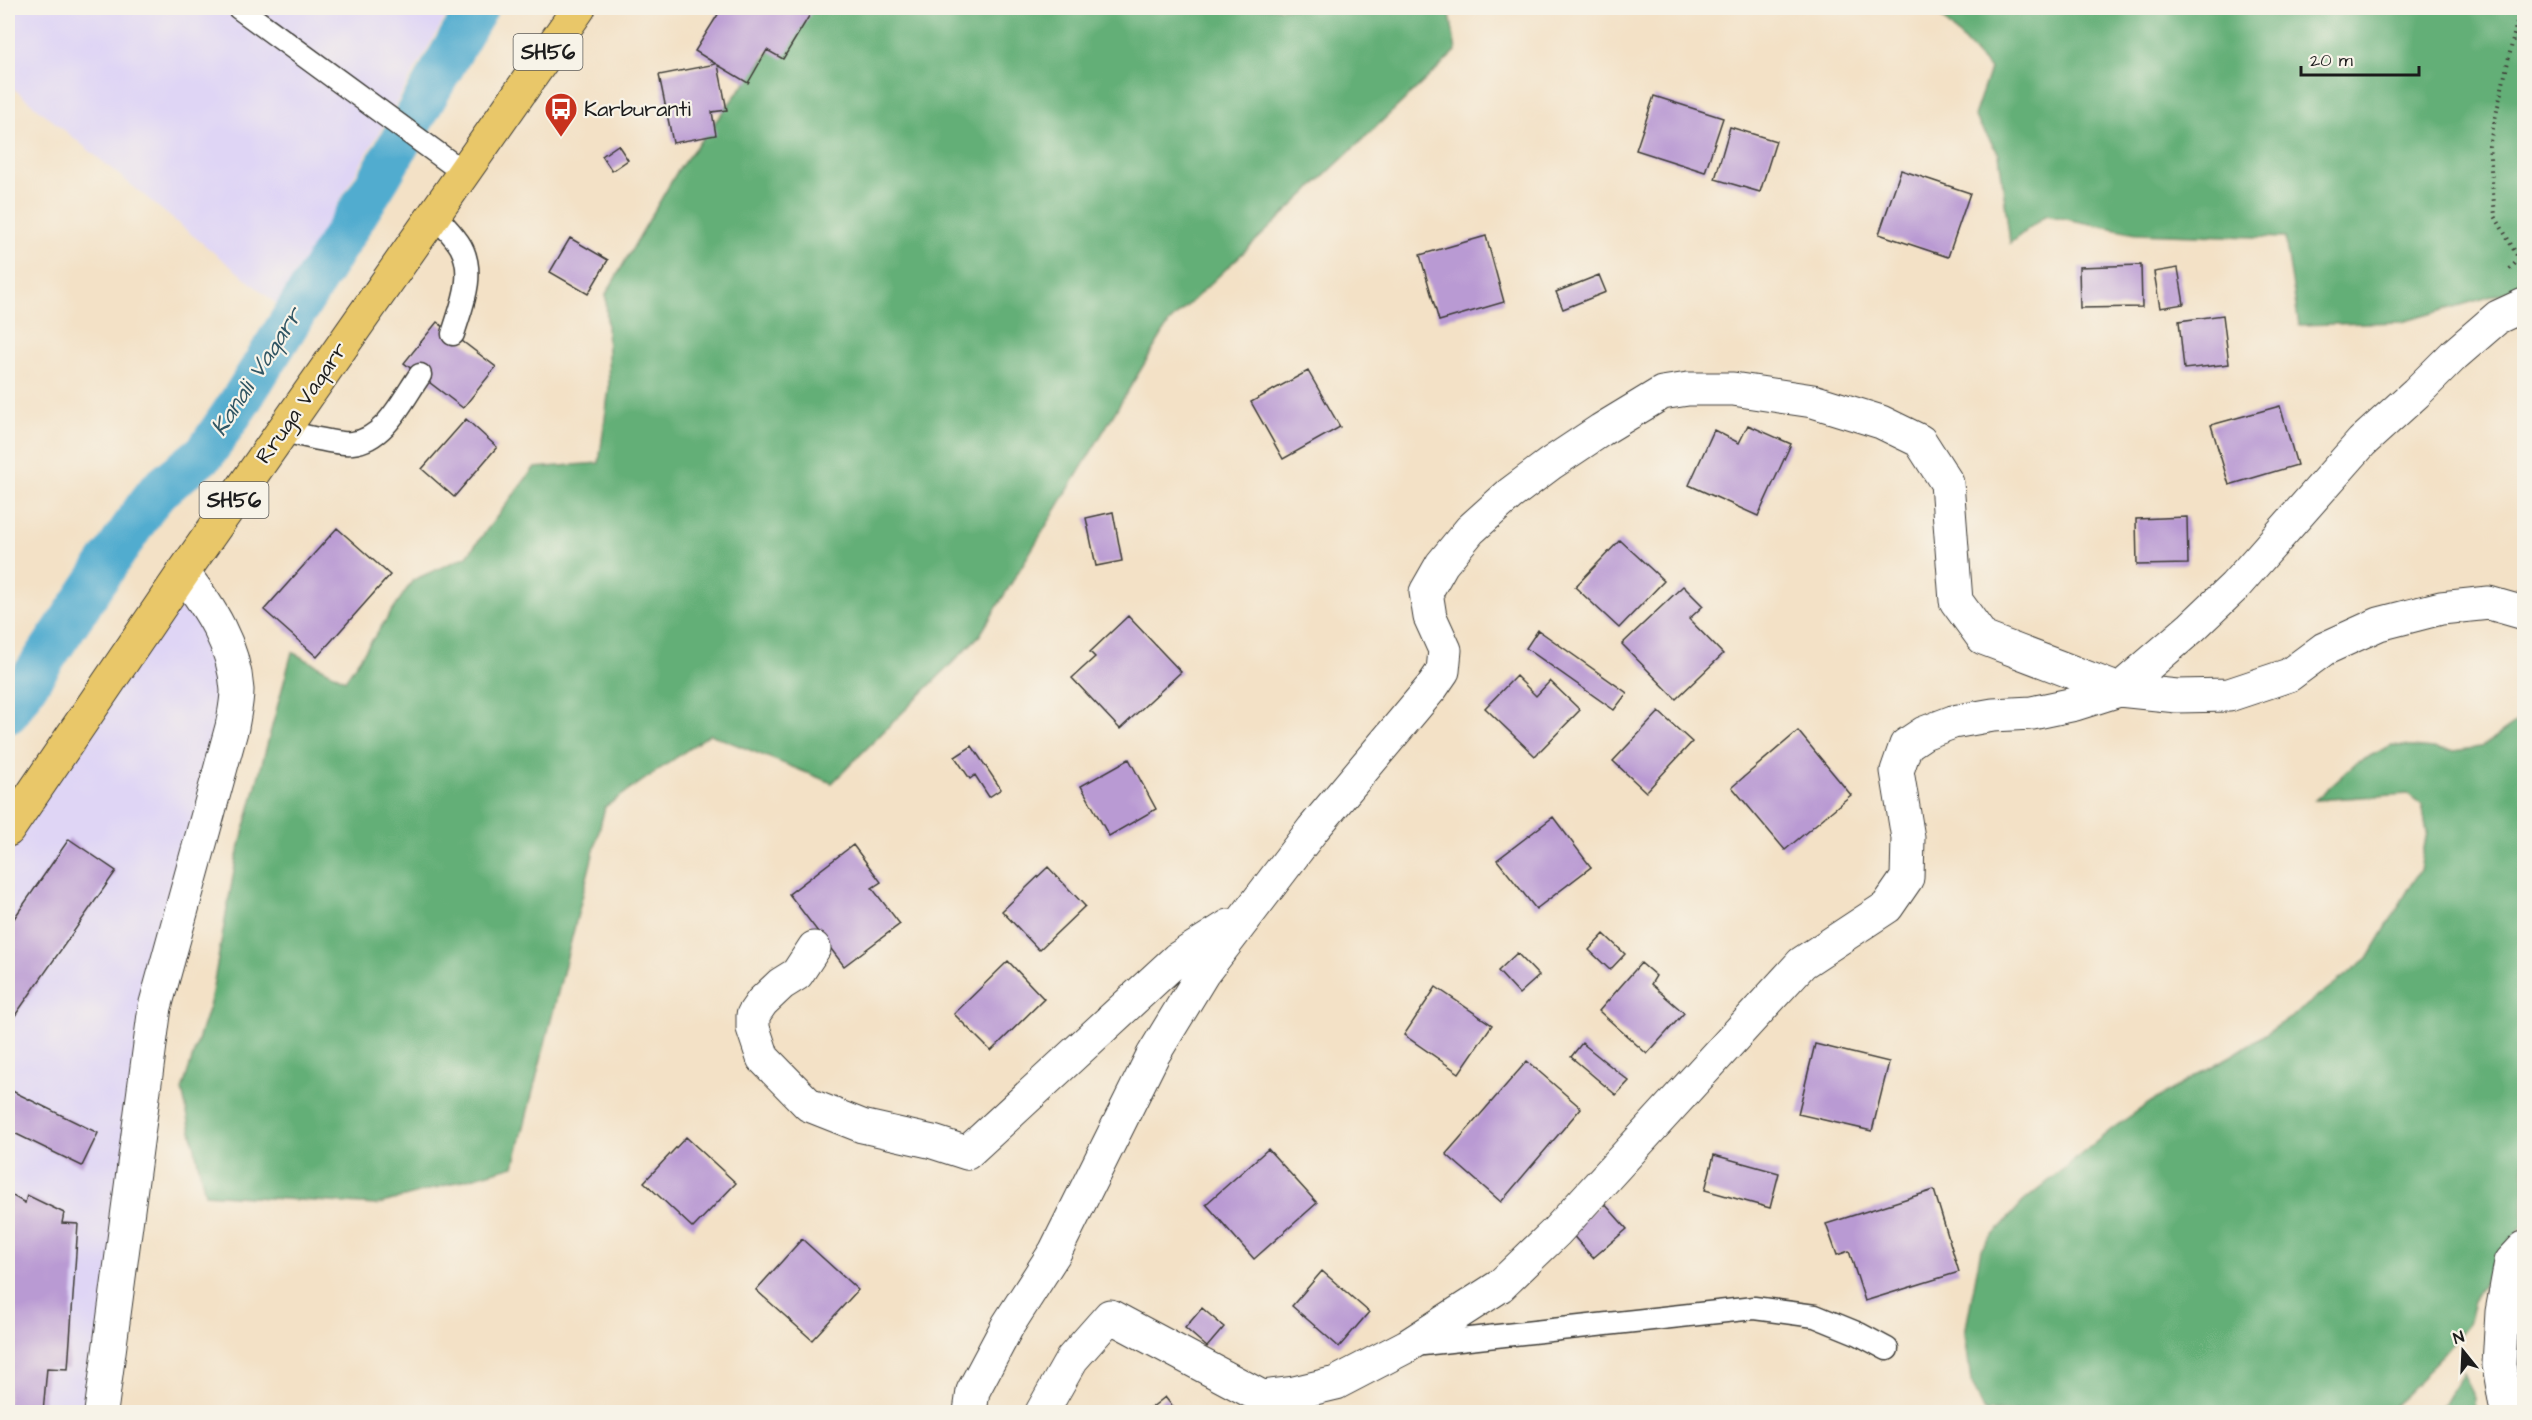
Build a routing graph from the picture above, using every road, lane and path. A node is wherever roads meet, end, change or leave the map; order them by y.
1 (239, 8) edge
2 (579, 8) edge
3 (2520, 8) edge
4 (463, 172) junction
5 (434, 214) junction
6 (2511, 311) edge
7 (453, 334) dead end
8 (420, 375) dead end
9 (282, 431) junction
10 (183, 573) junction
11 (2524, 613) edge
12 (2119, 690) junction
13 (8, 830) edge
14 (1244, 916) junction
15 (814, 948) dead end
16 (2524, 1248) edge
17 (1407, 1346) junction
18 (1887, 1349) dead end
19 (101, 1413) edge
20 (970, 1413) edge
21 (1042, 1413) edge
22 (2507, 1413) edge

1 - 4 lane
2 - 4 main road, Rruga Vaqarr / SH56
3 - 6 path
4 - 5 main road, Rruga Vaqarr / SH56
5 - 7 lane
5 - 9 main road, Rruga Vaqarr / SH56
6 - 12 street
8 - 9 lane
9 - 10 main road, Rruga Vaqarr / SH56
10 - 13 main road, Rruga Vaqarr / SH56
10 - 19 street
11 - 12 street
12 - 14 street
12 - 17 street
14 - 15 street
14 - 20 street
16 - 22 street
17 - 18 lane
17 - 21 street

